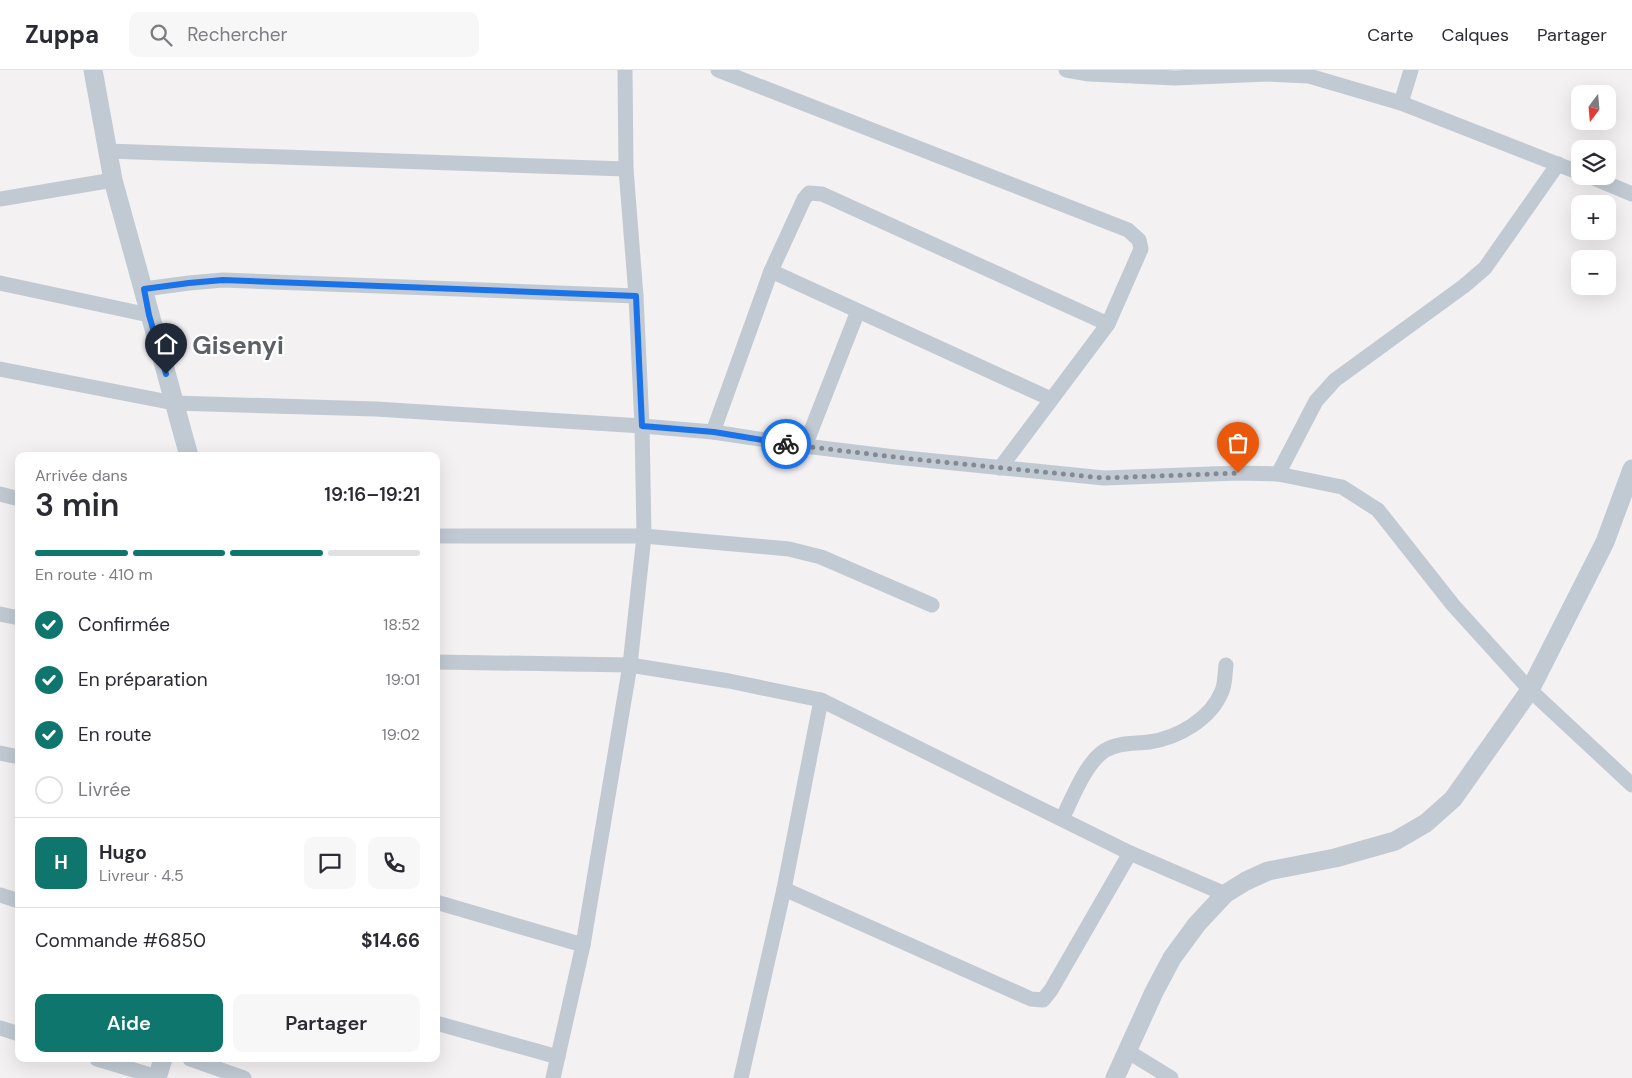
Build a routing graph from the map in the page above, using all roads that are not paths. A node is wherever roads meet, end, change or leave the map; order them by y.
1 (93, 70) edge
2 (626, 70) edge
3 (718, 70) edge
4 (1066, 70) edge
5 (1411, 70) edge
6 (1090, 72) edge
7 (1401, 103) junction
8 (107, 151) junction
9 (1558, 164) junction
10 (626, 168) junction
11 (1571, 169) edge
12 (113, 180) junction
13 (1610, 185) edge
14 (1632, 194) edge
15 (0, 199) edge
16 (771, 271) junction
17 (0, 283) edge
18 (144, 289) junction
19 (636, 296) junction
20 (858, 311) junction
21 (149, 315) junction
22 (1108, 324) junction
23 (0, 369) edge
24 (1051, 399) junction
25 (174, 403) junction
26 (642, 426) junction
27 (714, 432) junction
28 (805, 446) junction
29 (188, 452) edge
30 (1000, 468) junction
31 (1632, 469) edge
32 (1278, 474) junction
33 (0, 494) edge
34 (15, 497) edge
35 (440, 536) edge
36 (644, 536) junction
37 (932, 605) dead end
38 (0, 614) edge
39 (15, 617) edge
40 (440, 662) edge
41 (630, 664) junction
42 (1226, 665) dead end
43 (1530, 690) junction
44 (821, 700) junction
45 (0, 753) edge
46 (15, 757) edge
47 (1632, 785) edge
48 (1062, 819) junction
49 (1130, 853) junction
50 (784, 889) junction
51 (1225, 894) junction
52 (0, 895) edge
53 (15, 900) edge
54 (440, 903) edge
55 (583, 945) junction
56 (440, 1024) edge
57 (0, 1028) edge
58 (15, 1033) edge
59 (1127, 1051) junction
60 (558, 1057) junction
61 (106, 1062) edge
62 (162, 1062) edge
63 (199, 1062) edge
64 (157, 1078) edge
65 (244, 1078) edge
66 (553, 1078) edge
67 (742, 1078) edge
68 (1115, 1078) edge
69 (1172, 1078) edge

1 - 8 street
2 - 10 street
3 - 22 street
4 - 6 street
5 - 7 street
6 - 7 street
7 - 9 street
8 - 10 street
8 - 12 street
9 - 11 street
9 - 32 street
10 - 19 street
12 - 15 street
12 - 18 street
13 - 14 street
16 - 20 street
16 - 22 street
16 - 27 street
17 - 21 street
18 - 19 street
18 - 21 street
19 - 26 street
20 - 24 street
20 - 28 street
21 - 25 street
22 - 24 street
23 - 25 street
24 - 30 street
25 - 26 street
25 - 29 street
26 - 27 street
26 - 36 street
27 - 28 street
28 - 30 street
30 - 32 street
31 - 43 street
32 - 43 street
33 - 34 street
35 - 36 street
36 - 37 street
36 - 41 street
38 - 39 street
40 - 41 street
41 - 44 street
41 - 55 street
42 - 48 street
43 - 47 street
43 - 51 street
44 - 48 street
44 - 50 street
45 - 46 street
48 - 49 street
49 - 50 street
49 - 51 street
50 - 67 street
51 - 59 street
52 - 53 street
54 - 55 street
55 - 60 street
56 - 60 street
57 - 58 street
59 - 68 street
59 - 69 street
60 - 66 street
61 - 64 street
62 - 64 street
63 - 65 street

